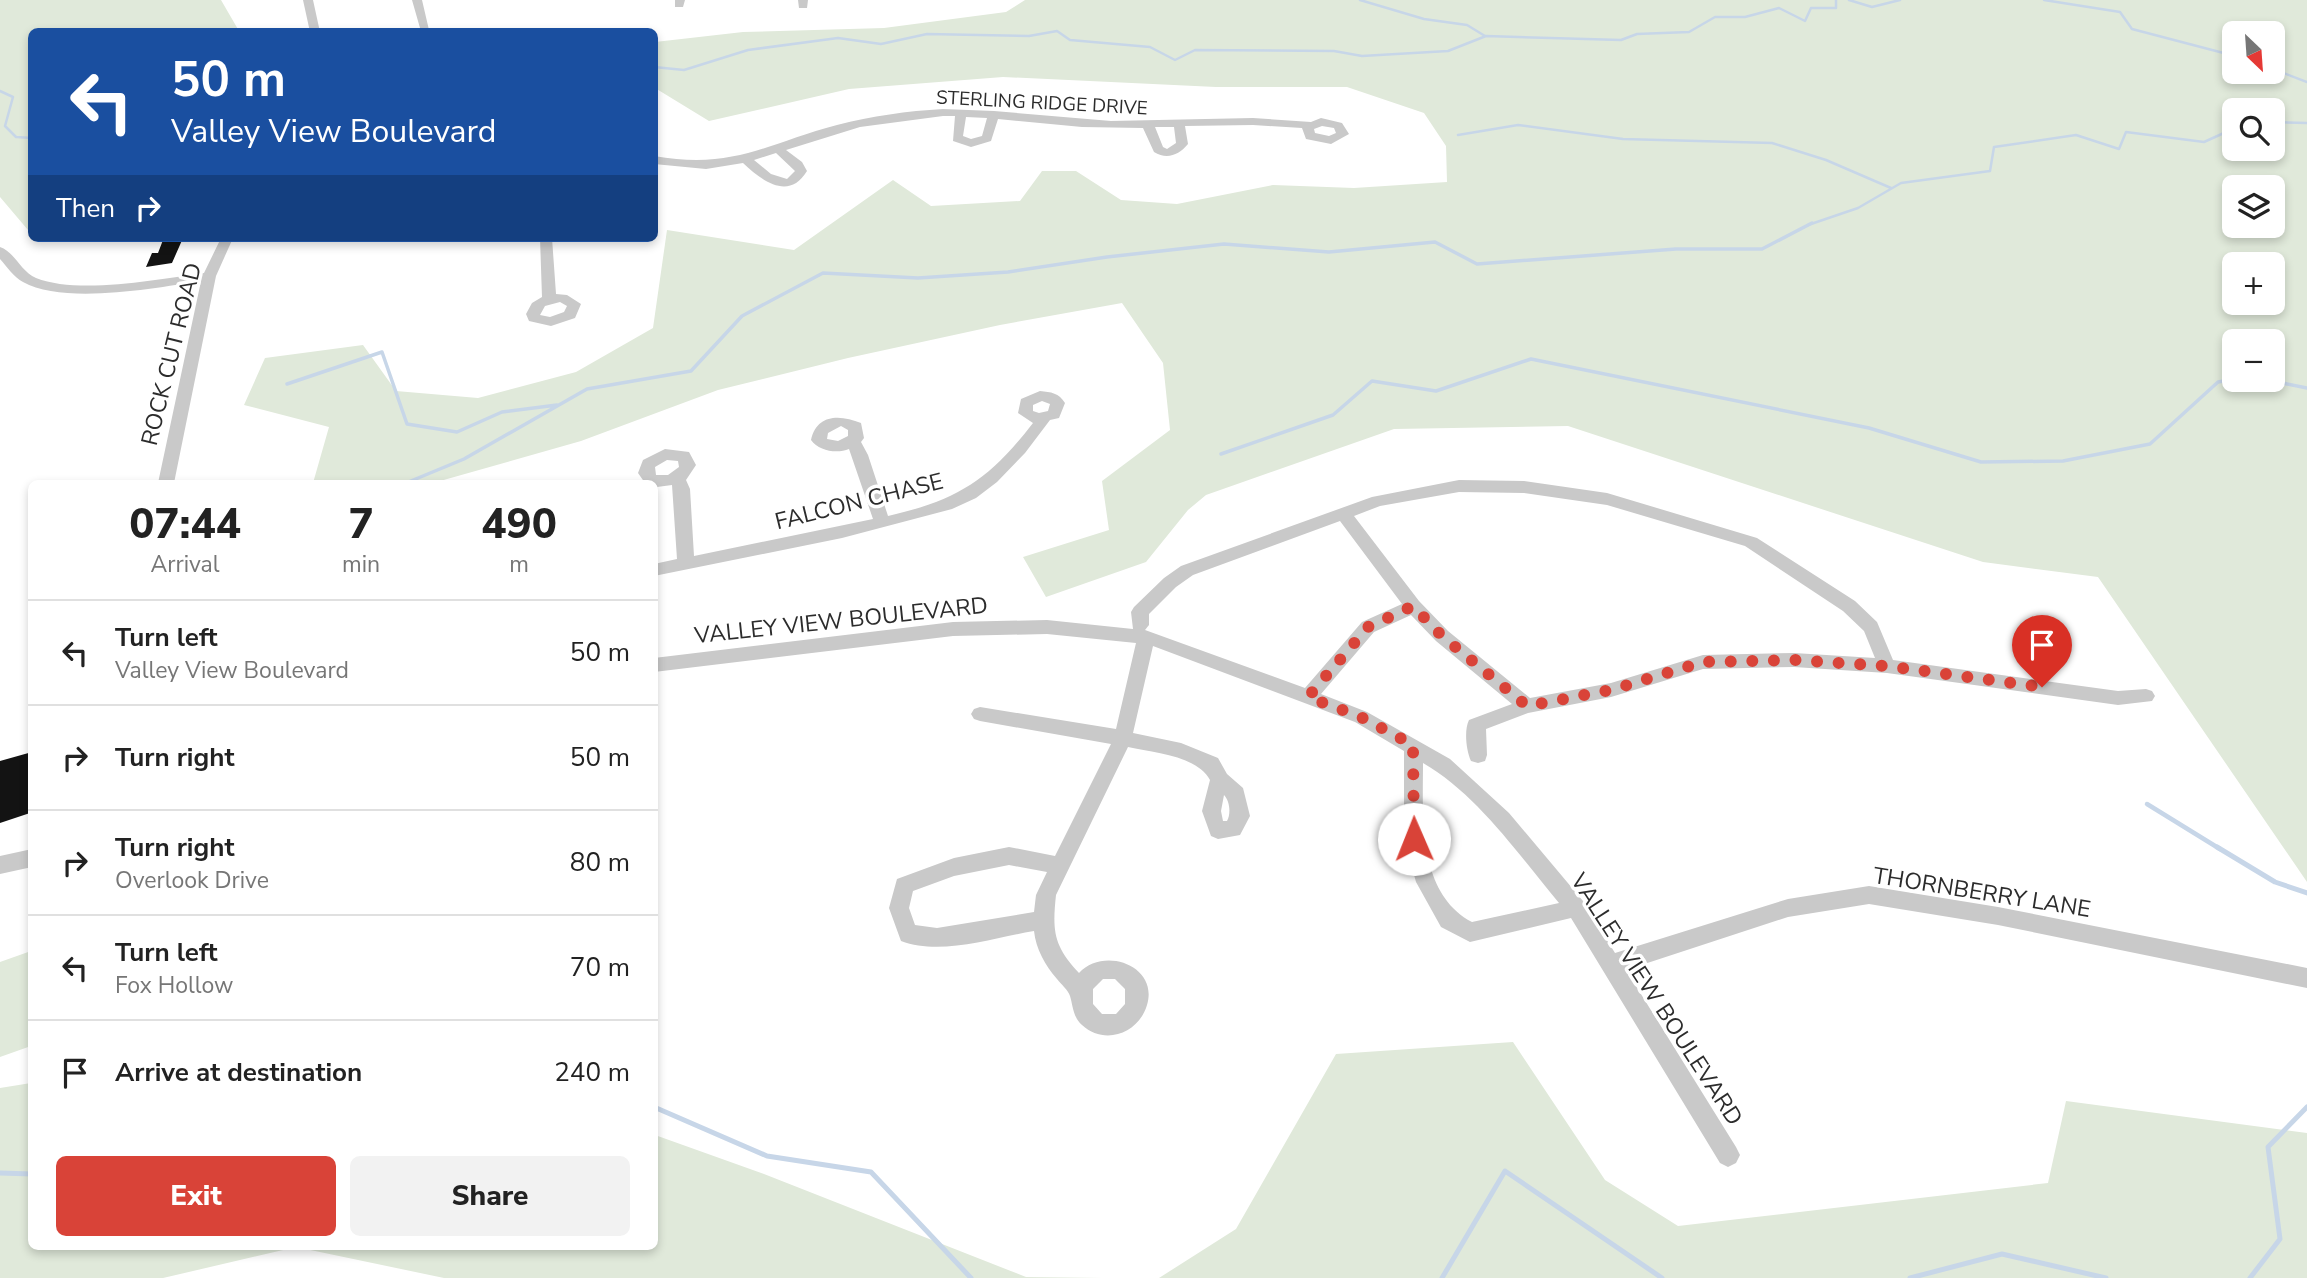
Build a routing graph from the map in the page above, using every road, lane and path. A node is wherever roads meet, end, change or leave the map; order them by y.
1 (308, 0) edge
2 (417, 0) edge
3 (314, 28) edge
4 (425, 28) dead end
5 (961, 113) junction
6 (994, 114) junction
7 (1148, 124) junction
8 (1180, 124) junction
9 (1310, 125) dead end
10 (779, 150) junction
11 (658, 161) edge
12 (748, 161) junction
13 (225, 242) edge
14 (546, 242) edge
15 (0, 251) edge
16 (209, 276) junction
17 (549, 299) dead end
18 (1044, 418) dead end
19 (853, 442) dead end
20 (677, 478) dead end
21 (167, 480) edge
22 (1343, 513) junction
23 (882, 523) junction
24 (686, 564) junction
25 (658, 568) edge
26 (1413, 606) junction
27 (1139, 632) junction
28 (658, 665) edge
29 (1887, 666) junction
30 (2146, 696) dead end
31 (1308, 697) junction
32 (1527, 706) junction
33 (980, 714) dead end
34 (1123, 738) junction
35 (1413, 745) junction
36 (1478, 755) dead end
37 (1220, 780) dead end
38 (28, 859) edge
39 (0, 865) edge
40 (1059, 866) junction
41 (1576, 908) junction
42 (1042, 920) junction
43 (1612, 964) junction
44 (2307, 978) edge
45 (1081, 991) dead end
46 (1728, 1155) dead end

1 - 3 street
2 - 4 street
5 - 6 street, STERLING RIDGE DRIVE
5 - 6 street
5 - 10 street, STERLING RIDGE DRIVE
6 - 7 street, STERLING RIDGE DRIVE
7 - 8 street, STERLING RIDGE DRIVE
7 - 8 street
8 - 9 street, STERLING RIDGE DRIVE
10 - 12 street, STERLING RIDGE DRIVE
10 - 12 street
11 - 12 street, STERLING RIDGE DRIVE
13 - 16 street, ROCK CUT ROAD
14 - 17 street
15 - 16 street
16 - 21 street, ROCK CUT ROAD
18 - 23 street, FALCON CHASE
19 - 23 street
20 - 24 street
22 - 26 street
22 - 27 street
22 - 29 street
23 - 24 street, FALCON CHASE
24 - 25 street, FALCON CHASE
26 - 31 street
26 - 32 street
27 - 28 street, VALLEY VIEW BOULEVARD
27 - 31 street, VALLEY VIEW BOULEVARD
27 - 34 street
29 - 30 street
29 - 32 street
31 - 35 street, VALLEY VIEW BOULEVARD
32 - 36 street
33 - 34 street
34 - 37 street
34 - 40 street
35 - 41 street, VALLEY VIEW BOULEVARD
35 - 41 street
38 - 39 street
40 - 42 street
40 - 42 street
41 - 43 street, VALLEY VIEW BOULEVARD
42 - 45 street
43 - 44 street, THORNBERRY LANE
43 - 46 street, VALLEY VIEW BOULEVARD

